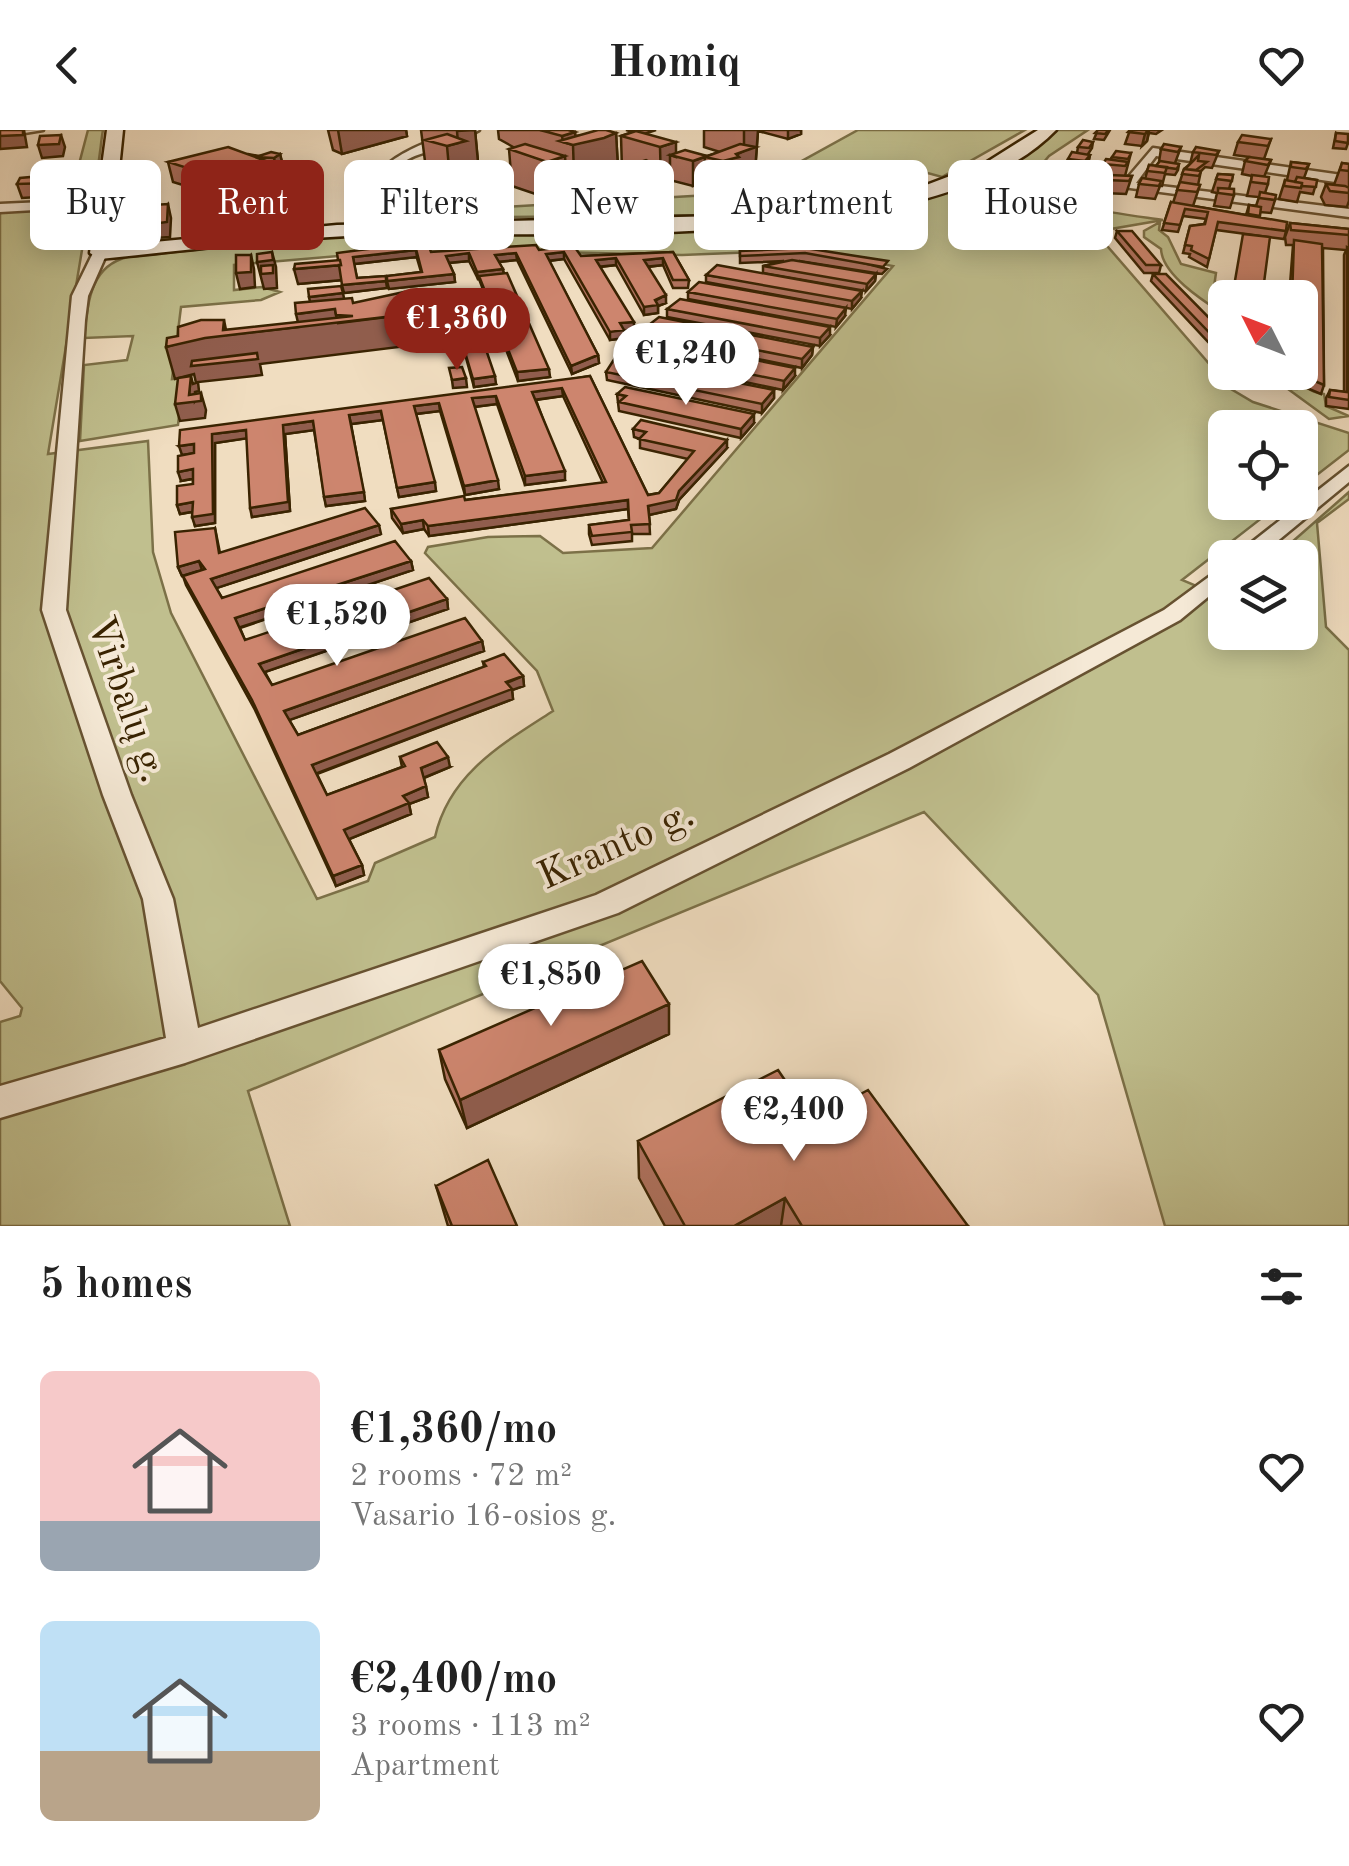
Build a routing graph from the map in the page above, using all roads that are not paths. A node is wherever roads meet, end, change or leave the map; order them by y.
1 (36, 130) edge
2 (115, 130) edge
3 (473, 130) edge
4 (1048, 130) edge
5 (0, 134) edge
6 (110, 160) edge
7 (400, 160) edge
8 (1349, 180) edge
9 (1113, 184) edge
10 (1128, 186) junction
11 (30, 206) edge
12 (0, 208) edge
13 (1349, 213) edge
14 (514, 226) edge
15 (344, 231) edge
16 (100, 250) edge
17 (100, 254) junction
18 (1349, 472) edge
19 (1265, 540) edge
20 (1208, 586) edge
21 (185, 1048) junction
22 (0, 1102) edge

1 - 5 street
2 - 6 main road
3 - 7 street
4 - 14 main road
8 - 10 street
9 - 10 street
10 - 13 street
11 - 12 street
15 - 17 main road
16 - 17 main road
17 - 21 street, Virbalų g.
18 - 19 street
20 - 21 street, Kranto g.
21 - 22 street, Kranto g.

